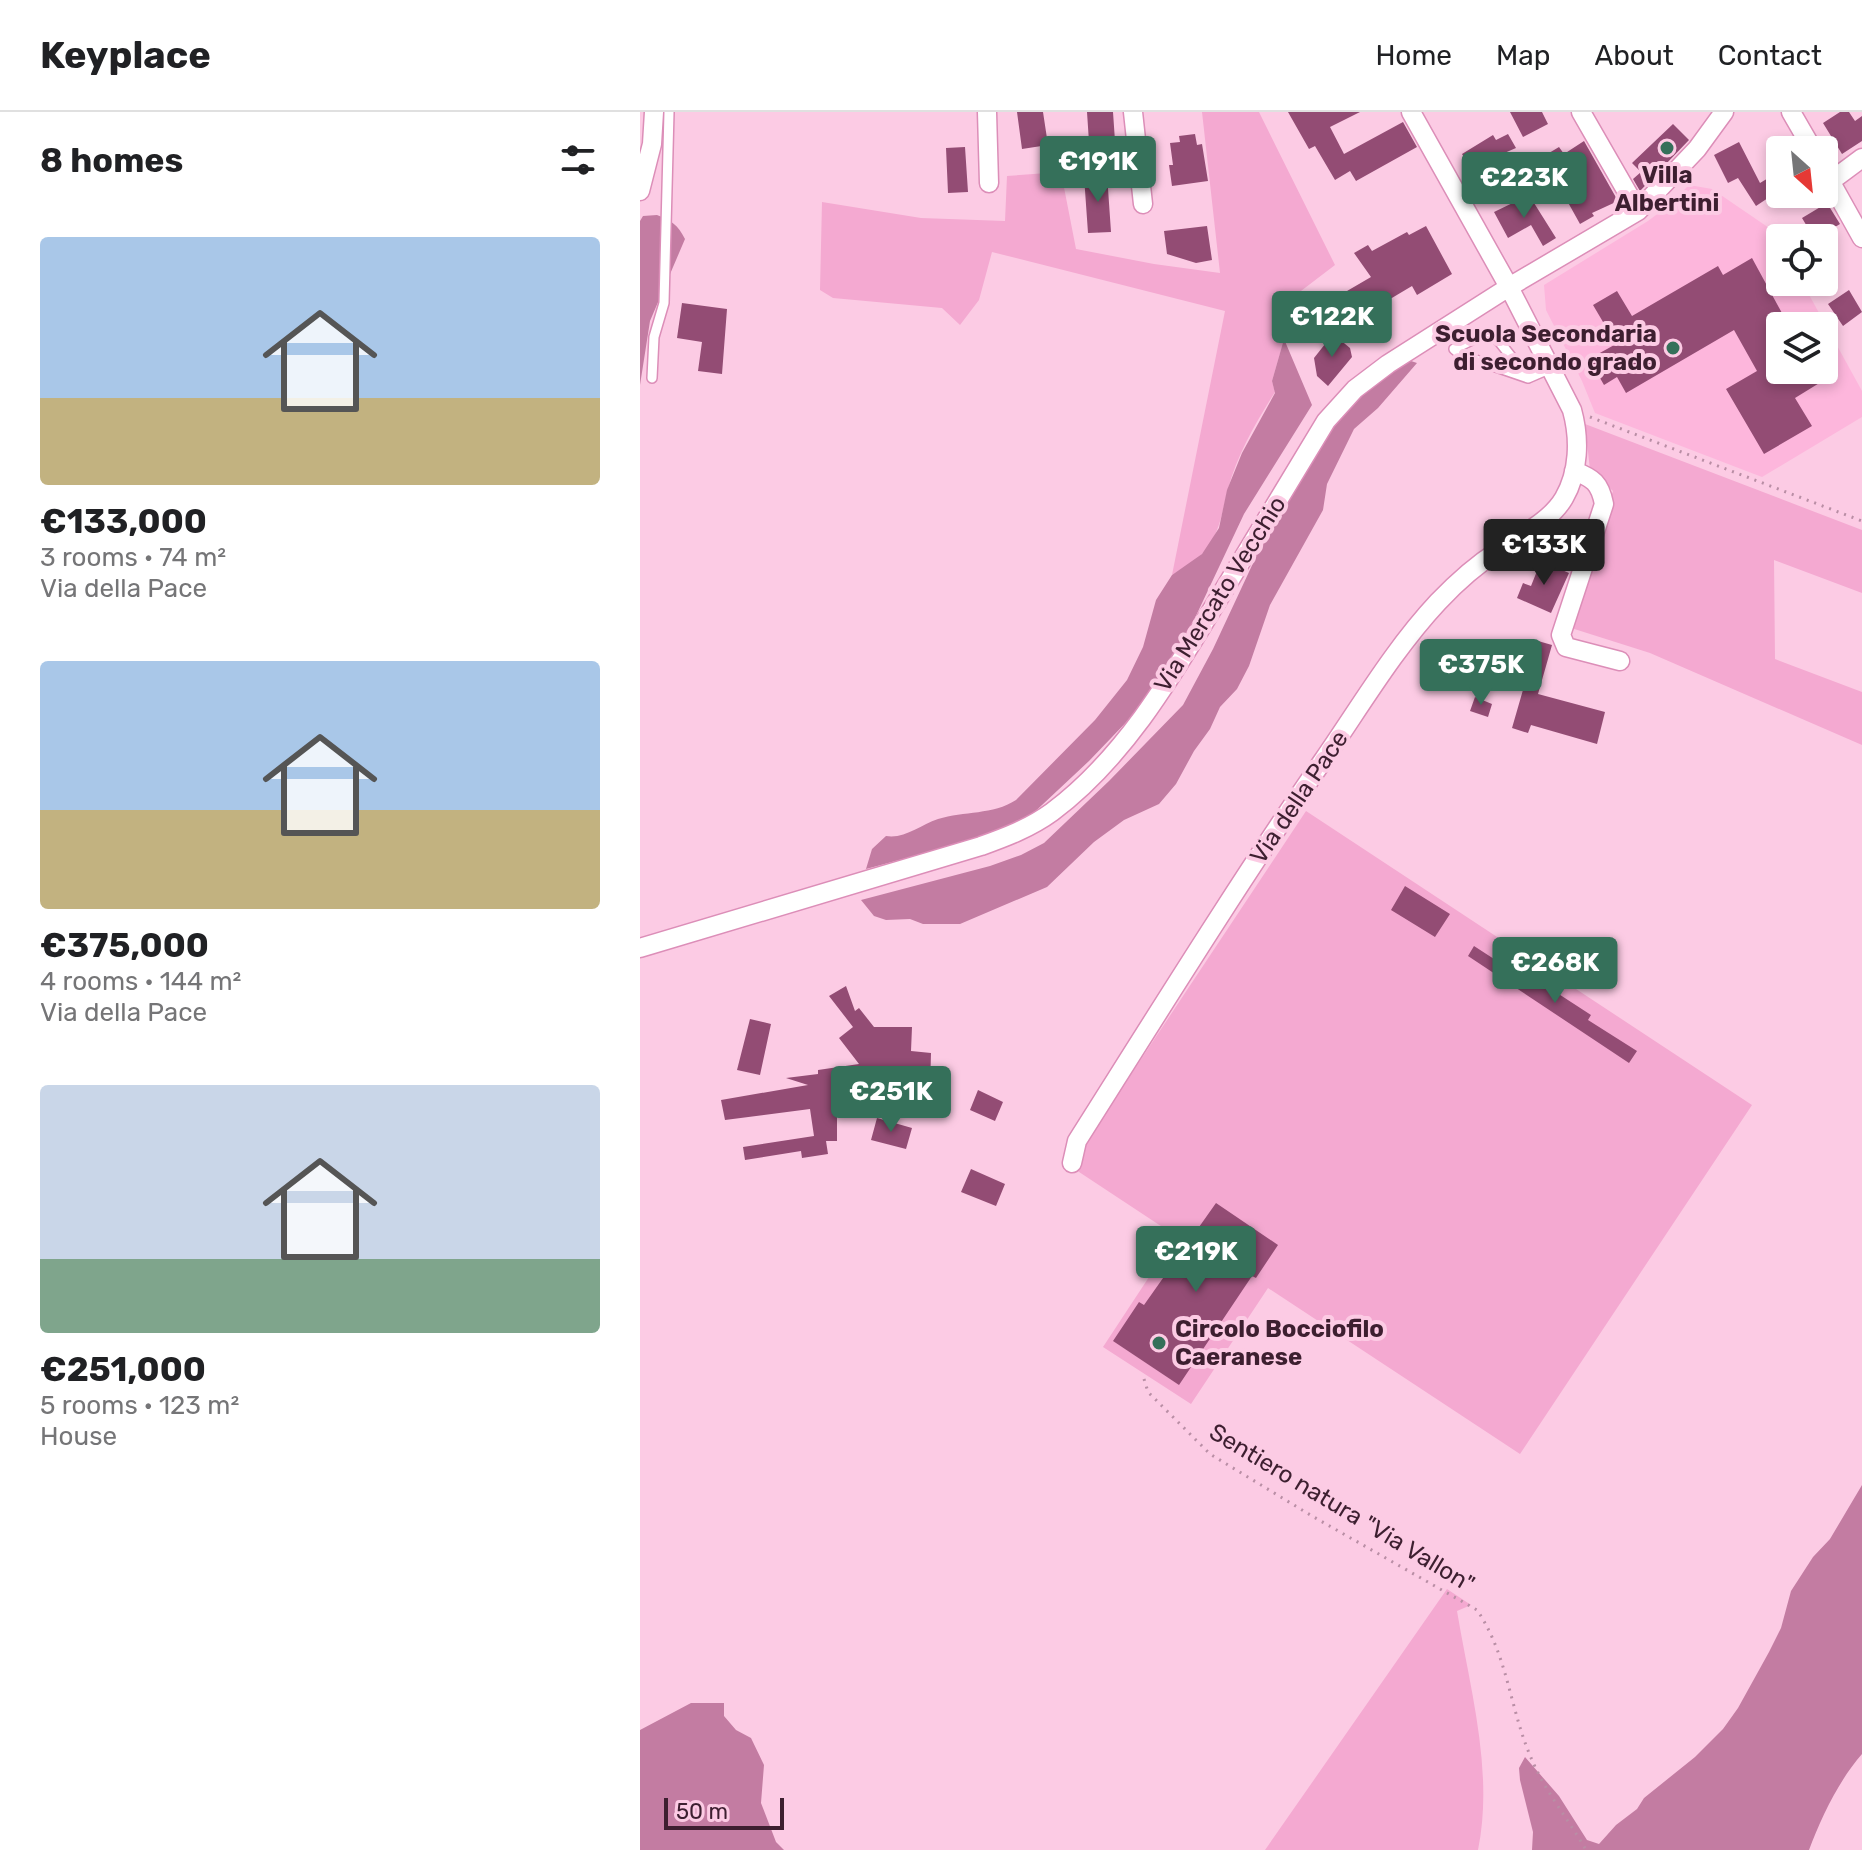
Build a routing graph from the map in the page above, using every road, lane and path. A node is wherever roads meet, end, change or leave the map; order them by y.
1 (654, 112) edge
2 (669, 112) edge
3 (987, 112) edge
4 (1133, 112) edge
5 (1411, 112) edge
6 (1581, 112) edge
7 (1724, 112) edge
8 (1791, 112) edge
9 (1805, 136) edge
10 (1862, 158) edge
11 (1838, 170) edge
12 (989, 183) dead end
13 (640, 191) edge
14 (1838, 195) edge
15 (1143, 204) dead end
16 (1638, 211) junction
17 (1862, 238) edge
18 (1509, 287) junction
19 (1551, 368) junction
20 (652, 378) dead end
21 (1528, 378) junction
22 (1572, 410) junction
23 (1574, 471) junction
24 (1862, 521) edge
25 (1620, 661) dead end
26 (640, 948) edge
27 (1072, 1163) dead end
28 (1144, 1379) dead end
29 (1586, 1850) edge

1 - 13 street
2 - 20 lane
3 - 12 street
4 - 15 street
5 - 18 street, Via della Pace
6 - 16 street
7 - 16 street, Via Mercato Vecchio
8 - 9 street
10 - 11 street
14 - 17 street
16 - 18 street, Via Mercato Vecchio
18 - 19 street, Via della Pace
18 - 26 street, Via Mercato Vecchio
19 - 21 lane
19 - 22 street, Via della Pace
21 - 21 lane
22 - 23 street, Via della Pace
22 - 24 path
23 - 25 street
23 - 27 street, Via della Pace
28 - 29 path, Sentiero natura "Via Vallon"

